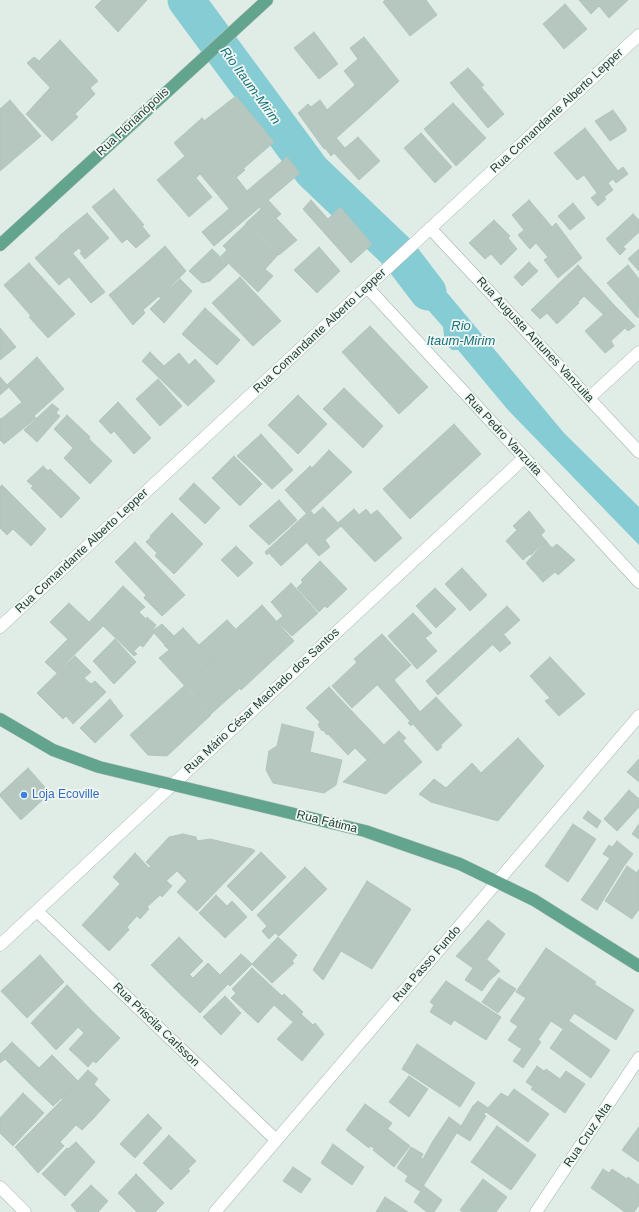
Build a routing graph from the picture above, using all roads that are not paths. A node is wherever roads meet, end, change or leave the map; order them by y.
1 (267, 0) edge
2 (639, 35) edge
3 (430, 228) junction
4 (0, 245) edge
5 (367, 288) junction
6 (639, 352) edge
7 (589, 398) junction
8 (639, 452) edge
9 (524, 458) junction
10 (639, 582) edge
11 (0, 627) edge
12 (639, 716) edge
13 (0, 719) edge
14 (172, 785) junction
15 (498, 881) junction
16 (37, 910) junction
17 (0, 944) edge
18 (639, 966) edge
19 (639, 1058) edge
20 (276, 1140) junction
21 (0, 1187) edge
22 (25, 1212) edge
23 (215, 1212) edge
24 (536, 1212) edge

1 - 4 main road, Rua Florianópolis
2 - 3 street, Rua Comandante Alberto Lepper
3 - 5 street, Rua Comandante Alberto Lepper
3 - 7 street, Rua Augusta Antunes Vanzuita
5 - 9 street, Rua Pedro Vanzuita
5 - 11 street, Rua Comandante Alberto Lepper
6 - 7 street
7 - 8 street, Rua Augusta Antunes Vanzuita
9 - 10 street, Rua Pedro Vanzuita
9 - 14 street, Rua Mário César Machado dos Santos
12 - 15 street, Rua Passo Fundo
13 - 14 main road, Rua Fátima
14 - 15 main road, Rua Fátima
14 - 16 street, Rua Mário César Machado dos Santos
15 - 18 main road, Rua Fátima
15 - 20 street, Rua Passo Fundo
16 - 17 street, Rua Mário César Machado dos Santos
16 - 20 street, Rua Priscila Carlsson
19 - 24 street, Rua Cruz Alta
20 - 23 street, Rua Passo Fundo
21 - 22 street

